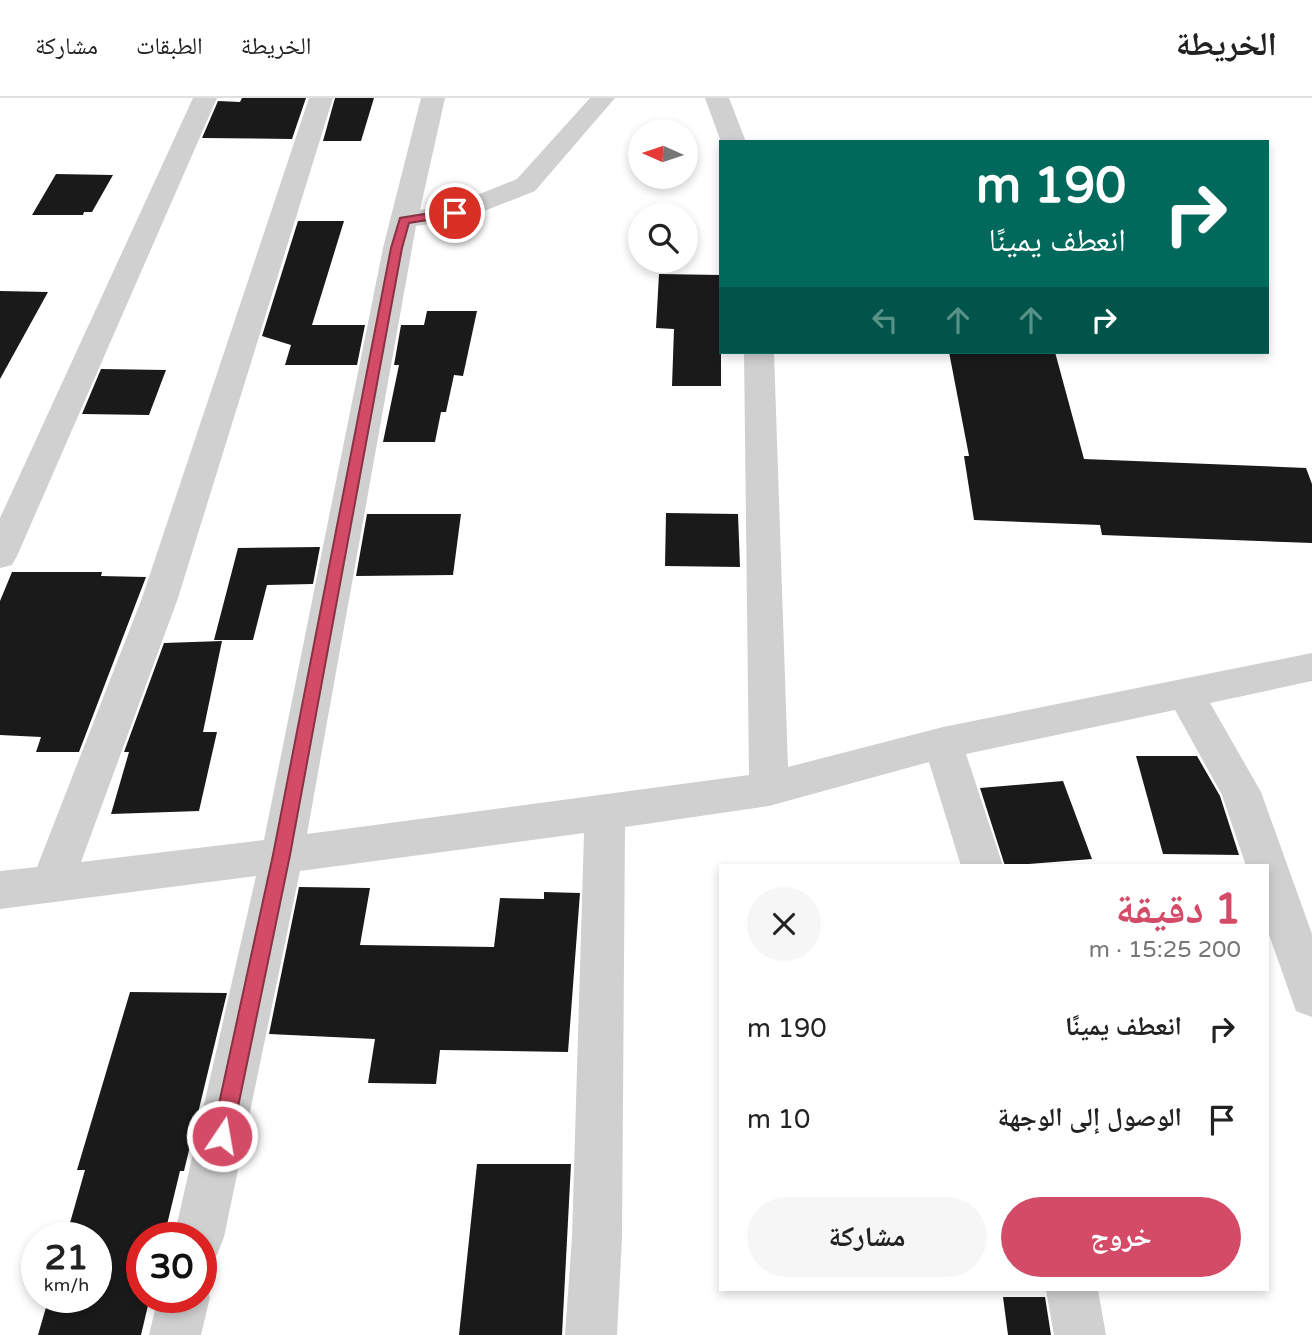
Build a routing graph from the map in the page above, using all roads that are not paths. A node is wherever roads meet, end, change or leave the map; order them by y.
1 (205, 98) edge
2 (321, 98) edge
3 (433, 98) edge
4 (603, 98) edge
5 (717, 98) edge
6 (733, 140) edge
7 (404, 220) junction
8 (760, 354) edge
9 (0, 556) edge
10 (1312, 667) edge
11 (1185, 693) junction
12 (943, 743) junction
13 (769, 789) junction
14 (605, 812) junction
15 (282, 855) junction
16 (981, 864) edge
17 (1266, 864) edge
18 (1269, 872) edge
19 (52, 883) junction
20 (0, 890) edge
21 (1312, 996) edge
22 (202, 1222) edge
23 (1072, 1291) edge
24 (180, 1313) edge
25 (175, 1335) edge
26 (591, 1335) edge
27 (1080, 1335) edge

1 - 9 street
2 - 19 street
3 - 7 street
4 - 7 street
5 - 6 street
7 - 15 street
8 - 13 street
10 - 11 street
11 - 12 street
11 - 17 street
12 - 13 street
12 - 16 street
13 - 14 street
14 - 15 street
14 - 26 street
15 - 19 street
15 - 22 street
18 - 21 street
19 - 20 street
23 - 27 street
24 - 25 street

